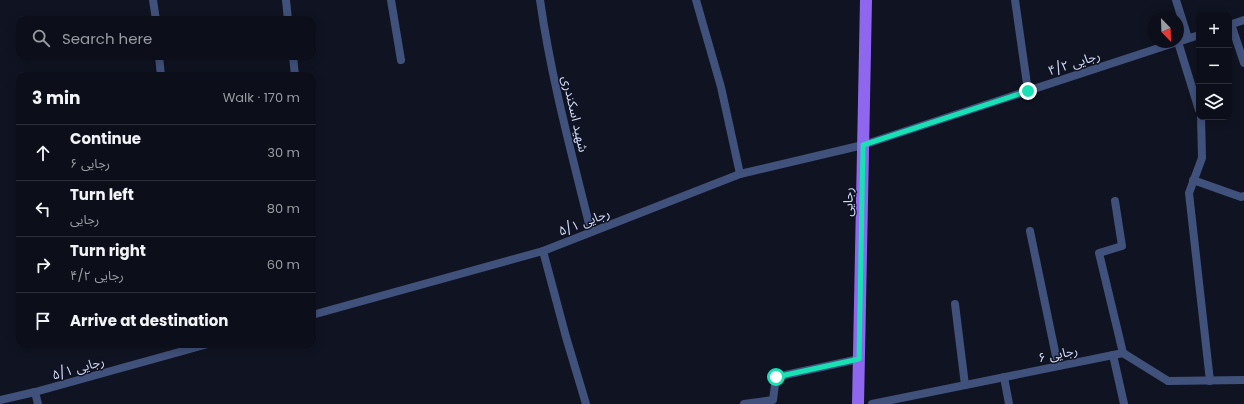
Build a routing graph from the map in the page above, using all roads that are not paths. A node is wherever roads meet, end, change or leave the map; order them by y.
1 (153, 0) edge
2 (286, 0) edge
3 (391, 0) edge
4 (540, 0) edge
5 (696, 0) edge
6 (866, 0) edge
7 (1015, 0) edge
8 (1176, 0) edge
9 (155, 16) edge
10 (288, 16) edge
11 (1244, 20) edge
12 (1232, 23) edge
13 (1232, 30) edge
14 (1196, 36) edge
15 (1188, 38) junction
16 (1184, 40) edge
17 (1160, 48) edge
18 (1180, 48) edge
19 (159, 60) edge
20 (293, 60) edge
21 (401, 60) dead end
22 (1244, 63) edge
23 (161, 72) edge
24 (295, 72) edge
25 (1028, 91) junction
26 (1196, 100) edge
27 (1201, 120) edge
28 (863, 145) junction
29 (740, 174) junction
30 (1193, 180) junction
31 (1244, 196) edge
32 (1115, 201) dead end
33 (1030, 231) dead end
34 (591, 232) junction
35 (543, 251) junction
36 (955, 304) dead end
37 (316, 314) edge
38 (194, 348) edge
39 (1123, 353) junction
40 (1113, 355) junction
41 (859, 359) junction
42 (1058, 366) junction
43 (1004, 377) junction
44 (1210, 381) junction
45 (1244, 381) edge
46 (965, 385) junction
47 (35, 392) junction
48 (0, 400) edge
49 (38, 404) edge
50 (586, 404) edge
51 (744, 404) edge
52 (858, 404) edge
53 (872, 404) edge
54 (1009, 404) edge
55 (1124, 404) edge

1 - 9 street
2 - 10 street
3 - 21 street
4 - 34 street, شهید اسکندری
5 - 29 street
6 - 28 main road, رجایی
7 - 25 street
8 - 15 street
11 - 12 street
13 - 22 street
14 - 15 street, رجایی ۴/۲
15 - 16 street, رجایی ۴/۲
17 - 25 street, رجایی ۴/۲
18 - 26 street
19 - 23 street
20 - 24 street
25 - 28 street, رجایی ۴/۲
27 - 30 street
28 - 29 street, رجایی ۵/۱
28 - 41 main road, رجایی
29 - 34 street, رجایی ۵/۱
30 - 31 street
30 - 44 street
32 - 39 street
33 - 42 street
34 - 35 street, رجایی ۵/۱
35 - 37 street, رجایی ۵/۱
35 - 50 street
36 - 46 street
38 - 47 street, رجایی ۵/۱
39 - 40 street, رجایی ۶
39 - 44 street
40 - 42 street, رجایی ۶
40 - 55 street
41 - 51 street
41 - 52 main road, رجایی
42 - 43 street, رجایی ۶
43 - 46 street, رجایی ۶
43 - 54 street
44 - 45 street
46 - 53 street, رجایی ۶
47 - 48 street, رجایی ۵/۱
47 - 49 street

